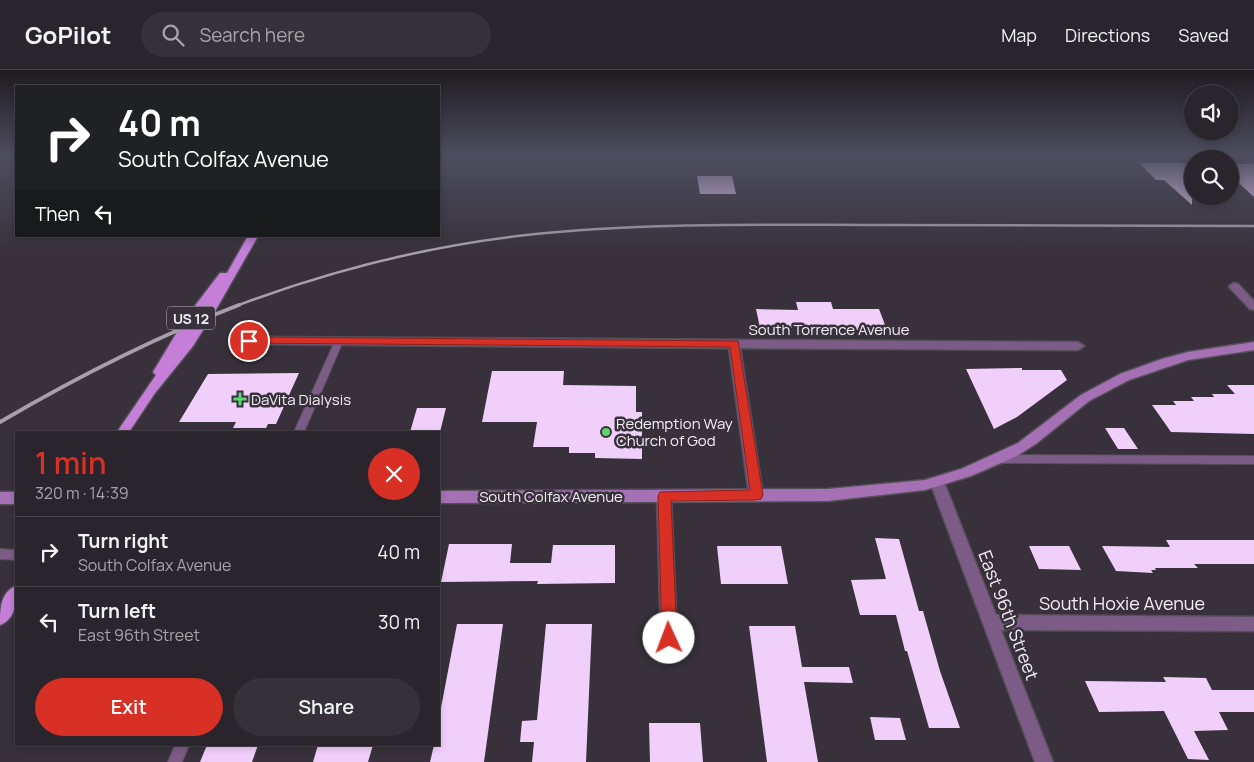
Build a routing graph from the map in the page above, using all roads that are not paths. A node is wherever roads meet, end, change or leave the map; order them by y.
1 (252, 237) edge
2 (1234, 286) dead end
3 (1254, 307) edge
4 (249, 341) dead end
5 (339, 341) junction
6 (734, 344) junction
7 (1078, 346) dead end
8 (1254, 346) edge
9 (124, 431) edge
10 (299, 431) edge
11 (998, 459) junction
12 (1254, 460) edge
13 (937, 482) junction
14 (756, 495) junction
15 (664, 496) junction
16 (440, 497) edge
17 (0, 498) edge
18 (15, 498) edge
19 (0, 554) edge
20 (15, 554) edge
21 (15, 595) edge
22 (0, 618) edge
23 (991, 622) junction
24 (1254, 624) edge
25 (669, 638) dead end
26 (182, 746) edge
27 (175, 762) edge
28 (1044, 762) edge

1 - 9 main road, US 12
2 - 3 street
4 - 5 street, South Torrence Avenue
5 - 6 street, South Torrence Avenue
5 - 10 lane
6 - 7 street, South Torrence Avenue
6 - 14 street
8 - 11 main road, South Colfax Avenue
11 - 12 lane
11 - 13 main road, South Colfax Avenue
13 - 14 main road, South Colfax Avenue
13 - 23 street, East 96th Street
14 - 15 main road, South Colfax Avenue
15 - 16 main road, South Colfax Avenue
15 - 25 street
17 - 18 main road
19 - 20 lane
21 - 22 main road
23 - 24 street, South Hoxie Avenue
23 - 28 street, East 96th Street
26 - 27 lane

